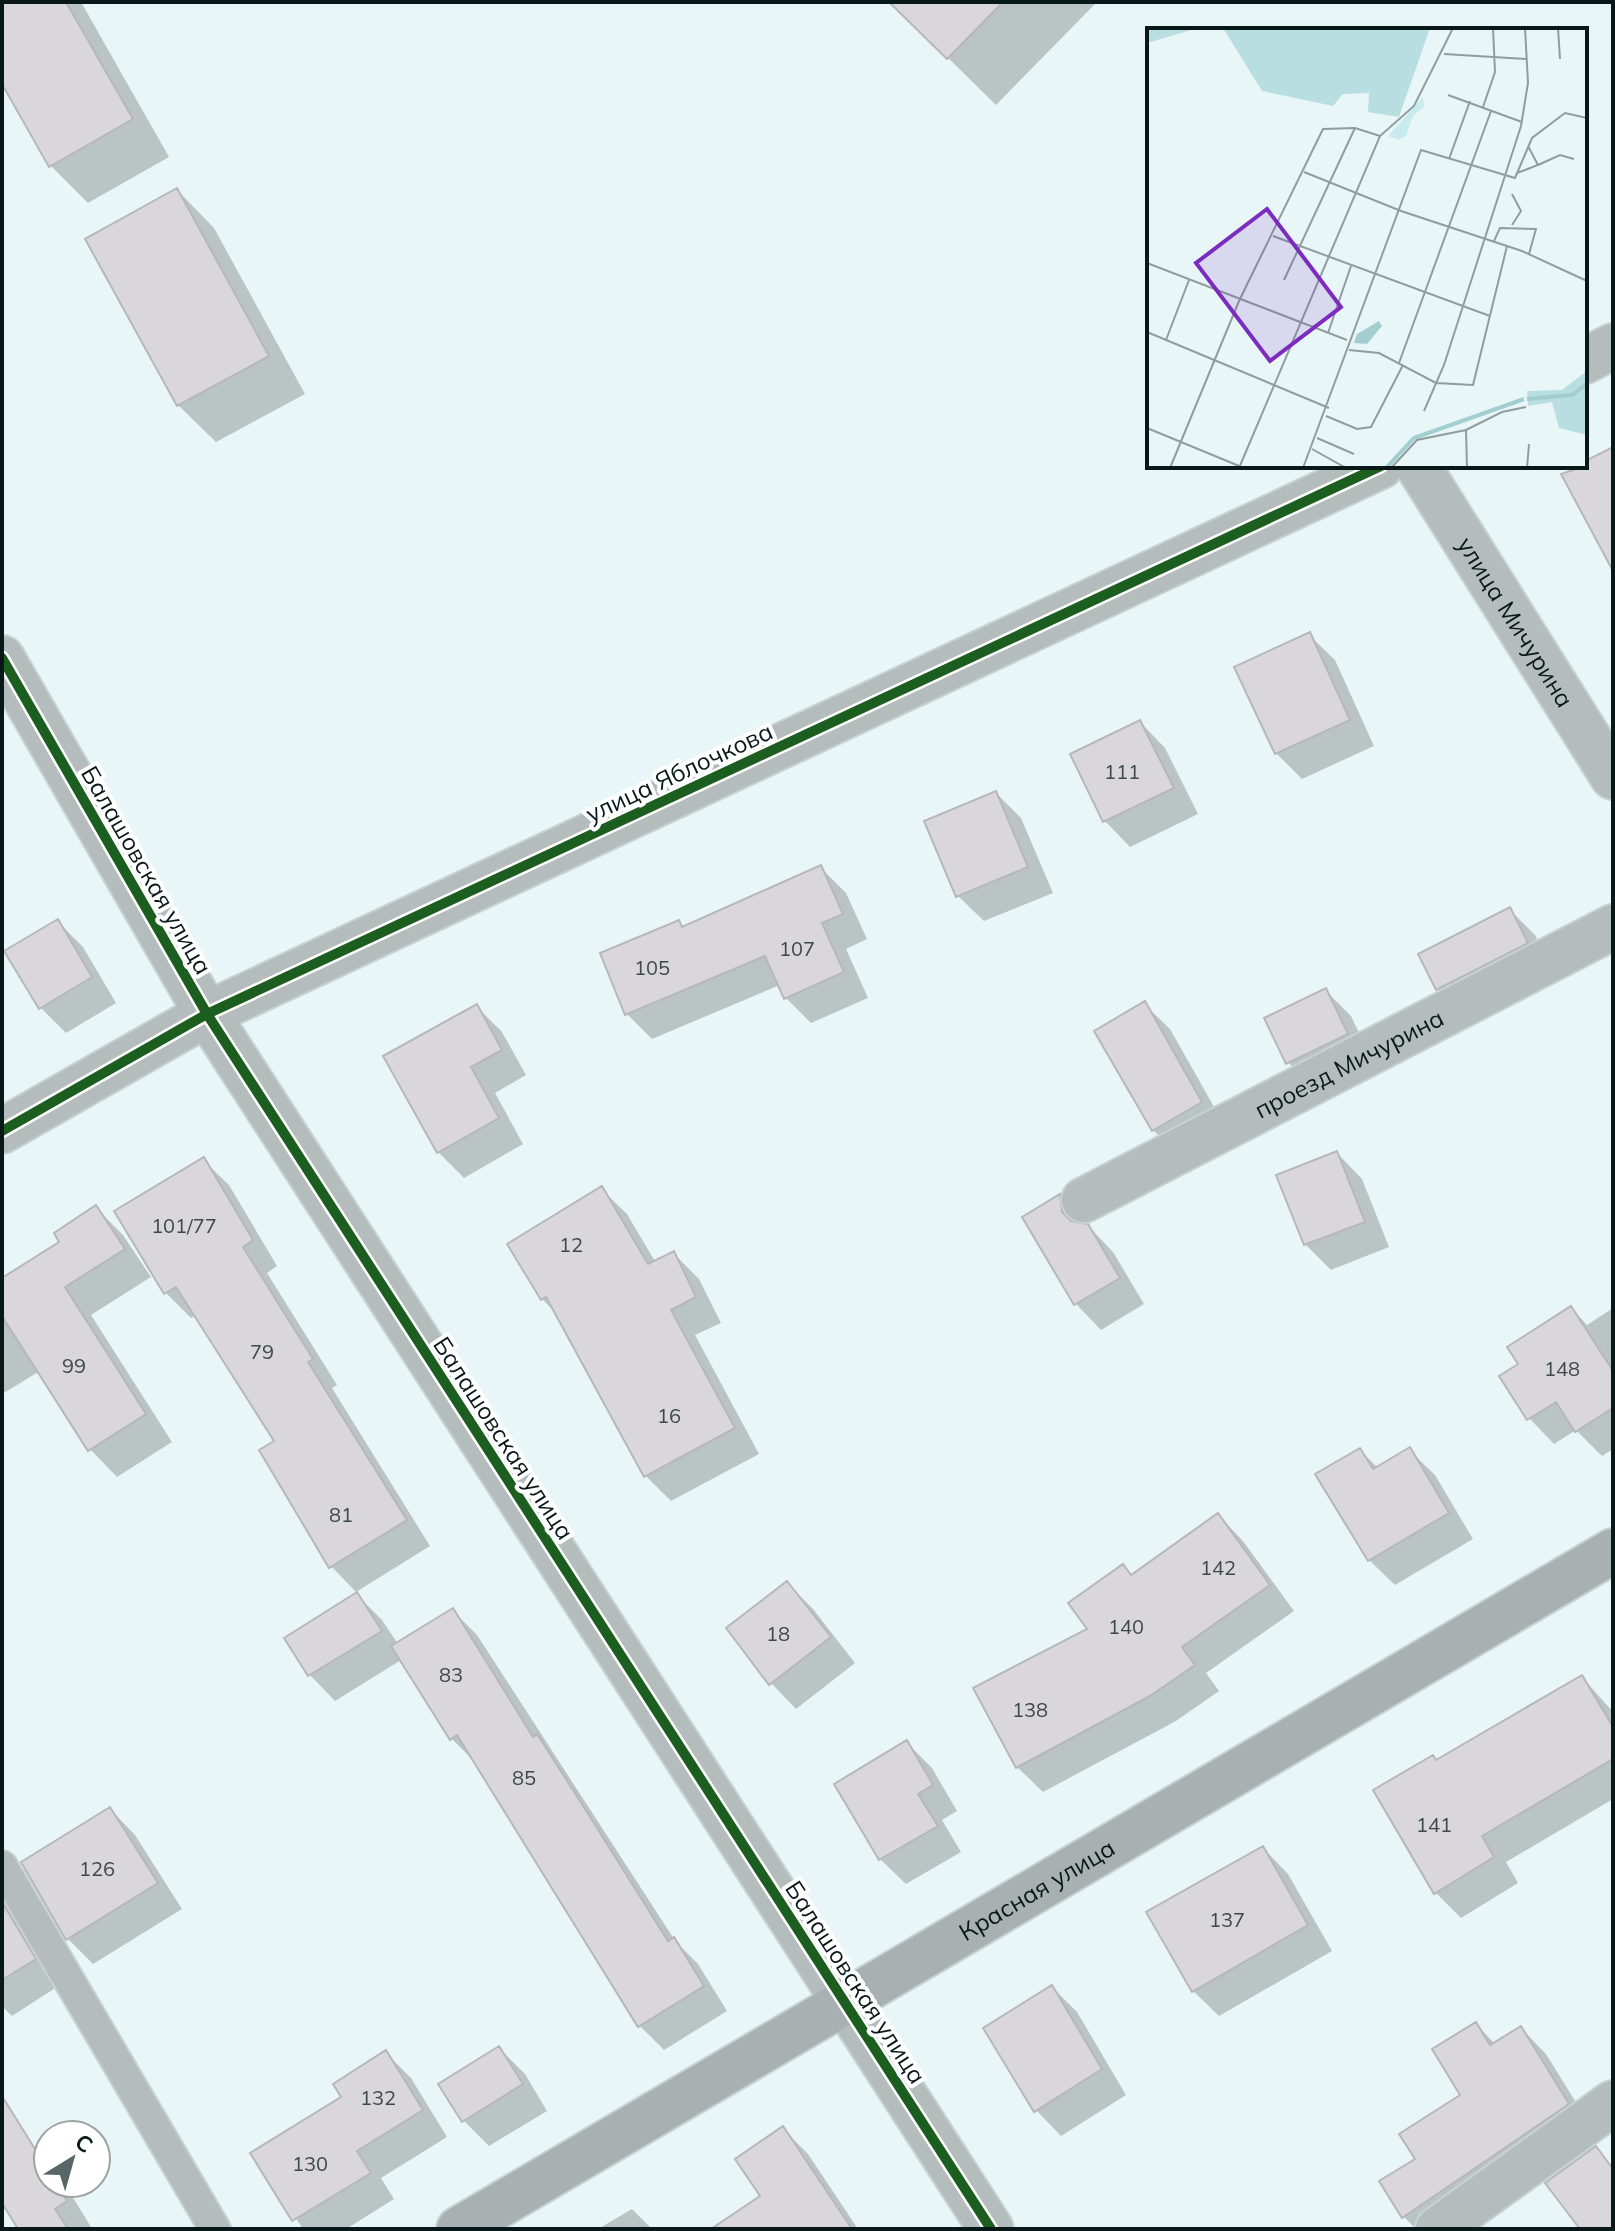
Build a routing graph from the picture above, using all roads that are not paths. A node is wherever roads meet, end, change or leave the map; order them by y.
1 (1613, 346) edge
2 (1587, 360) edge
3 (1377, 468) edge
4 (1419, 468) edge
5 (2, 658) edge
6 (1613, 777) edge
7 (1613, 927) edge
8 (207, 1014) junction
9 (2, 1131) edge
10 (1084, 1200) dead end
11 (1613, 1551) edge
12 (2, 1866) edge
13 (844, 2000) junction
14 (1613, 2103) edge
15 (215, 2229) edge
16 (459, 2229) edge
17 (991, 2229) edge
18 (1438, 2229) edge

1 - 2 street
3 - 8 street, улица Яблочкова
4 - 6 street, улица Мичурина
5 - 8 street, Балашовская улица
7 - 10 street, проезд Мичурина
8 - 9 street, улица Яблочкова
8 - 13 street, Балашовская улица
11 - 13 main road, Красная улица
12 - 15 lane
13 - 16 main road, Красная улица
13 - 17 street, Балашовская улица
14 - 18 street

